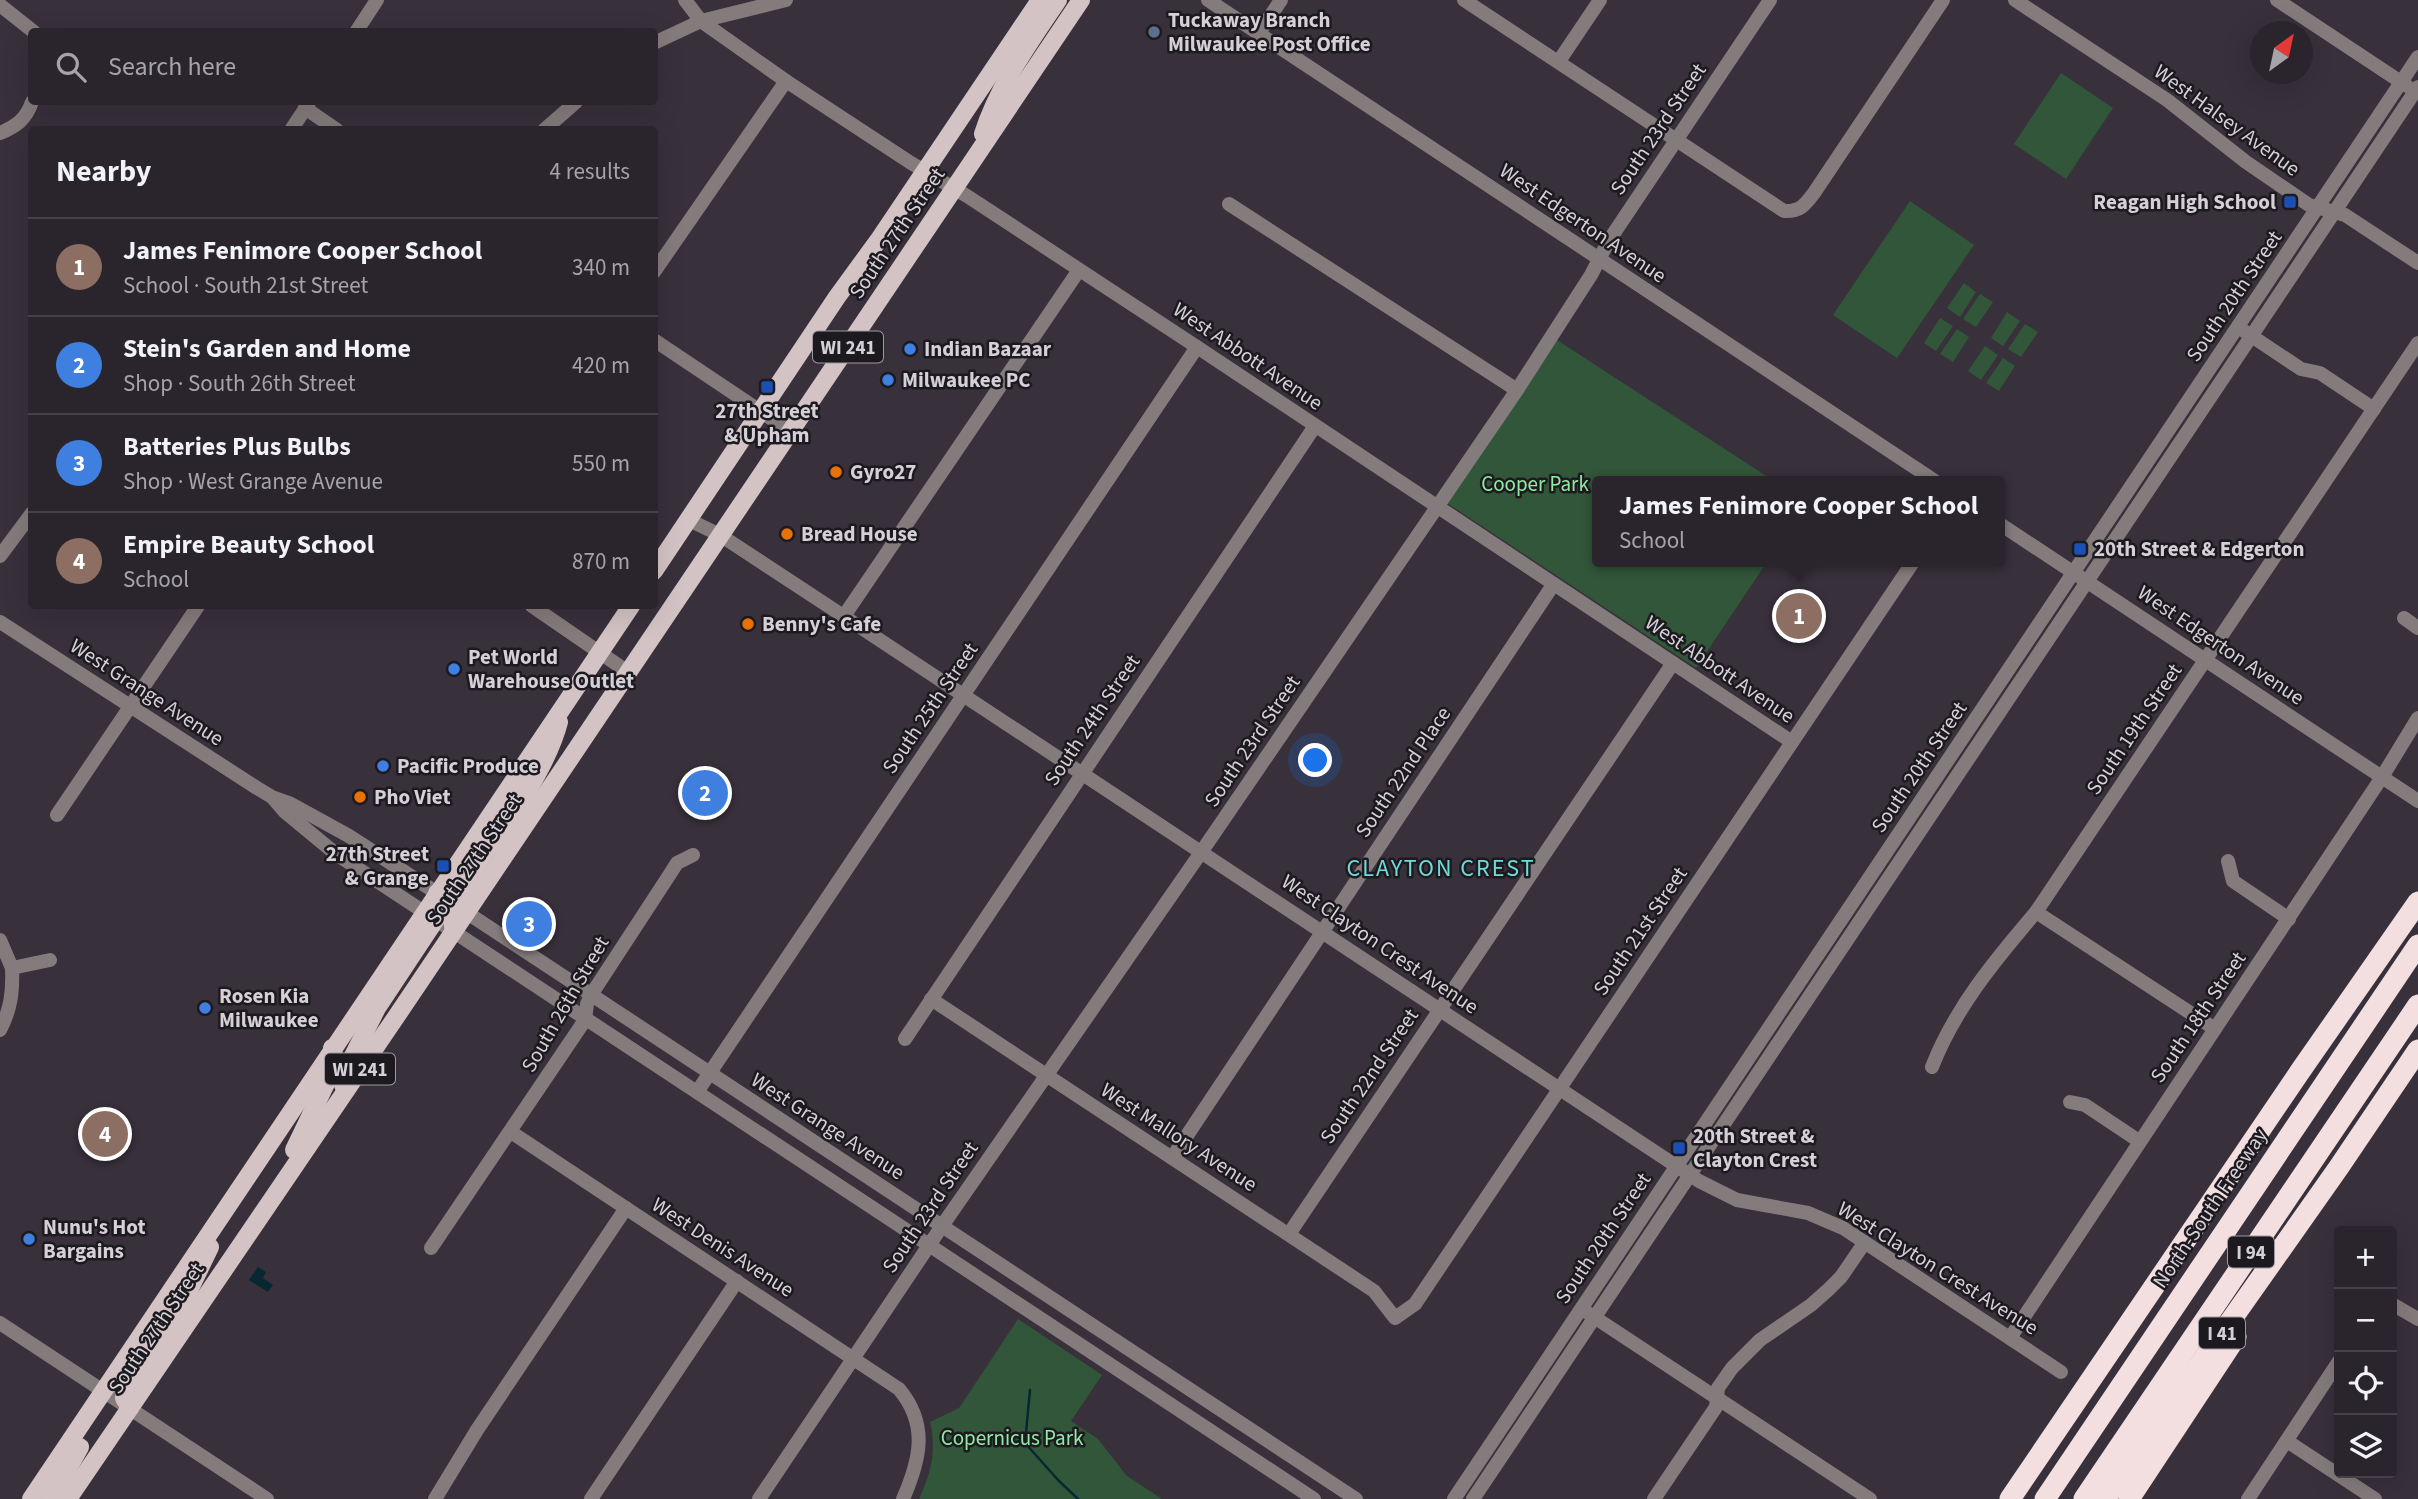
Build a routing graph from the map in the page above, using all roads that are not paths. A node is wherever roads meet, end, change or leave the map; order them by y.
1 (377, 0) edge
2 (685, 0) edge
3 (786, 0) edge
4 (1040, 0) edge
5 (1058, 0) edge
6 (1081, 0) edge
7 (1209, 0) edge
8 (1281, 0) edge
9 (1464, 0) edge
10 (1600, 0) edge
11 (1770, 0) edge
12 (1943, 0) edge
13 (2015, 0) edge
14 (2280, 1) edge
15 (0, 5) edge
16 (701, 21) junction
17 (28, 28) edge
18 (359, 28) edge
19 (1259, 33) junction
20 (658, 41) edge
21 (2418, 57) edge
22 (1559, 61) junction
23 (786, 81) junction
24 (2402, 82) junction
25 (2417, 89) edge
26 (30, 105) edge
27 (308, 105) edge
28 (573, 105) edge
29 (294, 126) edge
30 (332, 126) edge
31 (549, 126) edge
32 (0, 133) edge
33 (1676, 139) junction
34 (978, 151) junction
35 (925, 171) junction
36 (954, 188) junction
37 (1229, 204) dead end
38 (2318, 208) junction
39 (2335, 211) junction
40 (1599, 258) junction
41 (2418, 263) edge
42 (658, 266) edge
43 (1079, 270) junction
44 (2238, 327) junction
45 (2252, 336) junction
46 (658, 343) edge
47 (2418, 343) edge
48 (1197, 347) junction
49 (1517, 390) junction
50 (2374, 409) junction
51 (761, 412) junction
52 (1315, 426) junction
53 (790, 431) junction
54 (1927, 476) edge
55 (1436, 507) junction
56 (28, 518) edge
57 (689, 520) junction
58 (2005, 527) edge
59 (720, 536) junction
60 (0, 556) edge
61 (658, 565) edge
62 (1910, 567) edge
63 (2074, 573) junction
64 (2088, 582) junction
65 (1553, 585) junction
66 (196, 609) edge
67 (536, 609) edge
68 (629, 609) edge
69 (844, 616) junction
70 (2403, 618) dead end
71 (0, 622) edge
72 (2418, 628) edge
73 (599, 652) junction
74 (2206, 660) junction
75 (1673, 663) junction
76 (628, 672) junction
77 (964, 696) junction
78 (564, 705) junction
79 (131, 707) junction
80 (2418, 719) edge
81 (1792, 742) junction
82 (1082, 773) junction
83 (2382, 777) junction
84 (272, 797) junction
85 (2418, 801) edge
86 (57, 815) dead end
87 (349, 836) junction
88 (1202, 851) junction
89 (335, 854) junction
90 (693, 855) dead end
91 (2228, 862) dead end
92 (2418, 887) edge
93 (437, 893) junction
94 (2418, 902) edge
95 (461, 908) junction
96 (2036, 912) junction
97 (430, 916) junction
98 (2289, 919) junction
99 (1322, 930) junction
100 (453, 931) junction
101 (0, 940) edge
102 (2418, 944) edge
103 (521, 948) junction
104 (50, 960) dead end
105 (507, 967) junction
106 (12, 968) junction
107 (2357, 987) junction
108 (591, 995) junction
109 (931, 999) junction
110 (2418, 1005) edge
111 (1440, 1009) junction
112 (585, 1020) junction
113 (2215, 1029) junction
114 (0, 1030) edge
115 (905, 1039) dead end
116 (332, 1048) junction
117 (2418, 1050) edge
118 (1932, 1067) dead end
119 (710, 1073) junction
120 (1046, 1075) junction
121 (1561, 1088) junction
122 (697, 1092) junction
123 (340, 1098) junction
124 (2070, 1102) dead end
125 (511, 1132) junction
126 (2139, 1141) junction
127 (1172, 1158) junction
128 (1677, 1166) junction
129 (2339, 1167) junction
130 (288, 1174) junction
131 (1690, 1175) junction
132 (886, 1189) junction
133 (228, 1205) junction
134 (873, 1207) junction
135 (626, 1208) junction
136 (942, 1226) junction
137 (1289, 1234) junction
138 (1865, 1242) junction
139 (930, 1244) junction
140 (432, 1248) dead end
141 (993, 1259) junction
142 (980, 1278) junction
143 (737, 1281) junction
144 (2397, 1307) edge
145 (1581, 1308) junction
146 (1395, 1318) joint
147 (1595, 1318) junction
148 (2418, 1319) edge
149 (0, 1323) edge
150 (2010, 1338) junction
151 (853, 1357) junction
152 (2334, 1369) edge
153 (2062, 1372) dead end
154 (1186, 1386) junction
155 (103, 1391) junction
156 (1717, 1398) junction
157 (1173, 1405) junction
158 (130, 1408) junction
159 (2287, 1441) junction
160 (31, 1499) edge
161 (51, 1499) edge
162 (68, 1499) edge
163 (267, 1499) edge
164 (435, 1499) edge
165 (591, 1499) edge
166 (759, 1499) edge
167 (903, 1499) edge
168 (1314, 1499) edge
169 (1356, 1499) edge
170 (1454, 1499) edge
171 (1474, 1499) edge
172 (1654, 1499) edge
173 (1870, 1499) edge
174 (2010, 1499) edge
175 (2045, 1499) edge
176 (2084, 1499) edge
177 (2105, 1499) edge
178 (2129, 1499) edge
179 (2249, 1499) edge
180 (2375, 1499) edge

1 - 18 street
2 - 16 street, West Abbott Avenue
3 - 16 street
4 - 35 main road, South 27th Street / WI 241
5 - 34 main road
6 - 34 main road, South 27th Street / WI 241
7 - 19 street, West Edgerton Avenue
8 - 19 street
9 - 22 street
10 - 22 street
11 - 33 street, South 23rd Street
12 - 33 street
13 - 38 street, West Halsey Avenue
14 - 24 street
15 - 17 street
16 - 20 street
16 - 23 street, West Abbott Avenue
19 - 40 street, West Edgerton Avenue
21 - 24 street, South 20th Street
22 - 33 street
23 - 35 street, West Abbott Avenue
23 - 42 street
24 - 25 street
24 - 38 street, South 20th Street
25 - 39 street, South 20th Street
26 - 32 street
27 - 29 street
27 - 30 street
28 - 31 street
33 - 40 street, South 23rd Street
34 - 36 main road, South 27th Street / WI 241
35 - 36 street, West Abbott Avenue
35 - 51 main road, South 27th Street / WI 241
36 - 43 street, West Abbott Avenue
36 - 53 main road, South 27th Street / WI 241
37 - 49 street
38 - 39 street, West Halsey Avenue
38 - 44 street, South 20th Street
39 - 41 street, West Halsey Avenue
39 - 45 street, South 20th Street
40 - 49 street, South 23rd Street
40 - 54 street, West Edgerton Avenue
43 - 48 street, West Abbott Avenue
43 - 69 street
44 - 45 street
44 - 63 street, South 20th Street
45 - 50 street
45 - 64 street, South 20th Street
46 - 51 street
47 - 50 street, South 19th Street
48 - 52 street, West Abbott Avenue
48 - 77 street, South 25th Street
49 - 55 street, South 23rd Street
50 - 74 street, South 19th Street
51 - 53 street
51 - 57 main road, South 27th Street / WI 241
52 - 55 street, West Abbott Avenue
52 - 82 street, South 24th Street
53 - 59 main road, South 27th Street / WI 241
55 - 65 street, West Abbott Avenue
55 - 88 street, South 23rd Street
56 - 60 street
57 - 59 street, West Clayton Crest Avenue
57 - 61 main road, South 27th Street / WI 241
58 - 63 street, West Edgerton Avenue
59 - 69 street, West Clayton Crest Avenue
59 - 76 main road, South 27th Street / WI 241
62 - 81 street, South 21st Street
63 - 64 street, West Edgerton Avenue
63 - 128 street, South 20th Street
64 - 74 street, West Edgerton Avenue
64 - 131 street, South 20th Street
65 - 75 street, West Abbott Avenue
65 - 99 street, South 22nd Place
66 - 79 street
67 - 73 street
68 - 73 main road, South 27th Street
69 - 77 street, West Clayton Crest Avenue
70 - 72 street
71 - 79 street, West Grange Avenue
73 - 76 street
73 - 78 main road, South 27th Street
74 - 83 street, West Edgerton Avenue
74 - 96 street, South 19th Street
75 - 81 street, West Abbott Avenue
75 - 111 street, South 22nd Street
76 - 95 main road, South 27th Street / WI 241
77 - 82 street, West Clayton Crest Avenue
77 - 119 street, South 25th Street
78 - 93 main road, South 27th Street
78 - 95 main road
79 - 84 street, West Grange Avenue
79 - 86 street
80 - 83 street, South 18th Street
81 - 121 street, South 21st Street
82 - 88 street, West Clayton Crest Avenue
82 - 109 street, South 24th Street
83 - 85 street, West Edgerton Avenue
83 - 98 street, South 18th Street
84 - 87 street, West Grange Avenue
84 - 89 street, West Grange Avenue
87 - 89 street
87 - 93 street, West Grange Avenue
88 - 99 street, West Clayton Crest Avenue
88 - 120 street, South 23rd Street
89 - 97 street, West Grange Avenue
90 - 108 street, South 26th Street
91 - 98 street
92 - 107 highway
93 - 95 street, West Grange Avenue
93 - 97 main road
94 - 107 highway
95 - 100 main road, South 27th Street / WI 241
95 - 103 street, West Grange Avenue
96 - 113 street
96 - 118 street, South 19th Street
97 - 100 street, West Grange Avenue
97 - 116 main road, South 27th Street / WI 241
97 - 123 main road
98 - 113 street, South 18th Street
99 - 111 street, West Clayton Crest Avenue
99 - 127 street, South 22nd Place
100 - 105 street, West Grange Avenue
100 - 123 main road, South 27th Street / WI 241
101 - 106 street
102 - 175 highway, North-South Freeway / I 41
103 - 105 street
103 - 108 street, West Grange Avenue
104 - 106 street
105 - 112 street, West Grange Avenue
106 - 114 street
107 - 174 highway
108 - 112 street, South 26th Street
108 - 119 street, West Grange Avenue
109 - 115 street, South 24th Street
109 - 120 street, West Mallory Avenue
110 - 176 highway, I 94
111 - 121 street, West Clayton Crest Avenue
111 - 137 street, South 22nd Street
112 - 122 street, West Grange Avenue
112 - 125 street, South 26th Street
113 - 126 street, South 18th Street
116 - 130 main road
116 - 133 main road, South 27th Street / WI 241
117 - 129 highway, I 41
119 - 122 street, South 25th Street
119 - 132 street, West Grange Avenue
120 - 127 street, West Mallory Avenue
120 - 136 street, South 23rd Street
121 - 128 street, West Clayton Crest Avenue
121 - 146 street, South 21st Street
122 - 134 street, West Grange Avenue
123 - 130 main road, South 27th Street / WI 241
124 - 126 street
125 - 135 street, West Denis Avenue
125 - 140 street, South 26th Street
126 - 150 street, South 18th Street
127 - 137 street, West Mallory Avenue
128 - 131 street, West Clayton Crest Avenue
128 - 145 street, South 20th Street
129 - 177 highway, I 41
129 - 178 highway
130 - 158 main road, South 27th Street / WI 241
131 - 138 street, West Clayton Crest Avenue
131 - 147 street, South 20th Street
132 - 134 street
132 - 136 street, West Grange Avenue
133 - 155 main road, South 27th Street / WI 241
133 - 158 main road
134 - 139 street, West Grange Avenue
135 - 143 street, West Denis Avenue
135 - 164 street
136 - 139 street, South 23rd Street
136 - 141 street, West Grange Avenue
137 - 146 street, West Mallory Avenue
138 - 150 street, West Clayton Crest Avenue
138 - 156 street
139 - 142 street, West Grange Avenue
139 - 151 street, South 23rd Street
141 - 142 street
141 - 154 street, West Grange Avenue
142 - 157 street, West Grange Avenue
143 - 151 street, West Denis Avenue
143 - 165 street
144 - 148 street
145 - 147 street
145 - 170 street, South 20th Street
147 - 156 street
147 - 171 street, South 20th Street
149 - 155 street
150 - 153 street, West Clayton Crest Avenue
151 - 166 street, South 23rd Street
151 - 167 street, West Denis Avenue
152 - 159 street
154 - 157 street
154 - 169 street, West Grange Avenue
155 - 158 street
155 - 160 main road, South 27th Street / WI 241
155 - 161 main road
156 - 172 street
156 - 173 street
157 - 168 street, West Grange Avenue
158 - 162 main road, South 27th Street / WI 241
158 - 163 street
159 - 179 street
159 - 180 street

